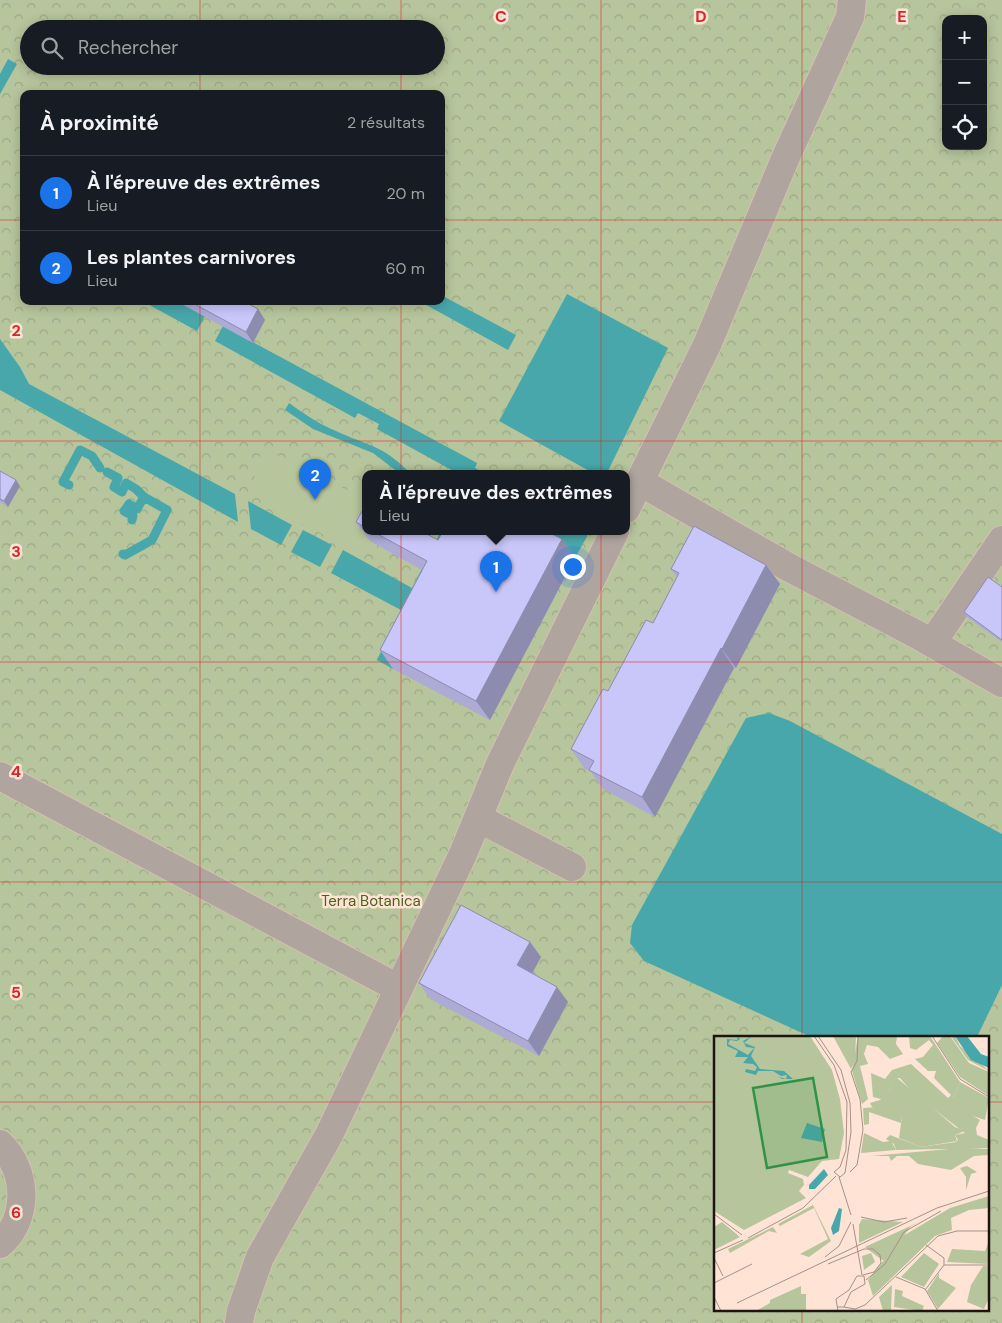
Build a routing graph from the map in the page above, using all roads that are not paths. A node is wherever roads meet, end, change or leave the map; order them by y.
1 (852, 0) edge
2 (640, 482) junction
3 (630, 501) edge
4 (614, 535) edge
5 (1002, 540) edge
6 (995, 568) edge
7 (932, 643) junction
8 (1002, 683) edge
9 (0, 776) edge
10 (478, 818) junction
11 (572, 867) dead end
12 (398, 988) junction
13 (0, 1144) edge
14 (0, 1244) edge
15 (238, 1323) edge

1 - 2 lane
2 - 3 lane
2 - 7 lane
4 - 10 lane
5 - 6 lane
6 - 7 lane
7 - 8 lane
9 - 12 lane
10 - 11 lane
10 - 12 lane
12 - 15 lane
13 - 14 lane

